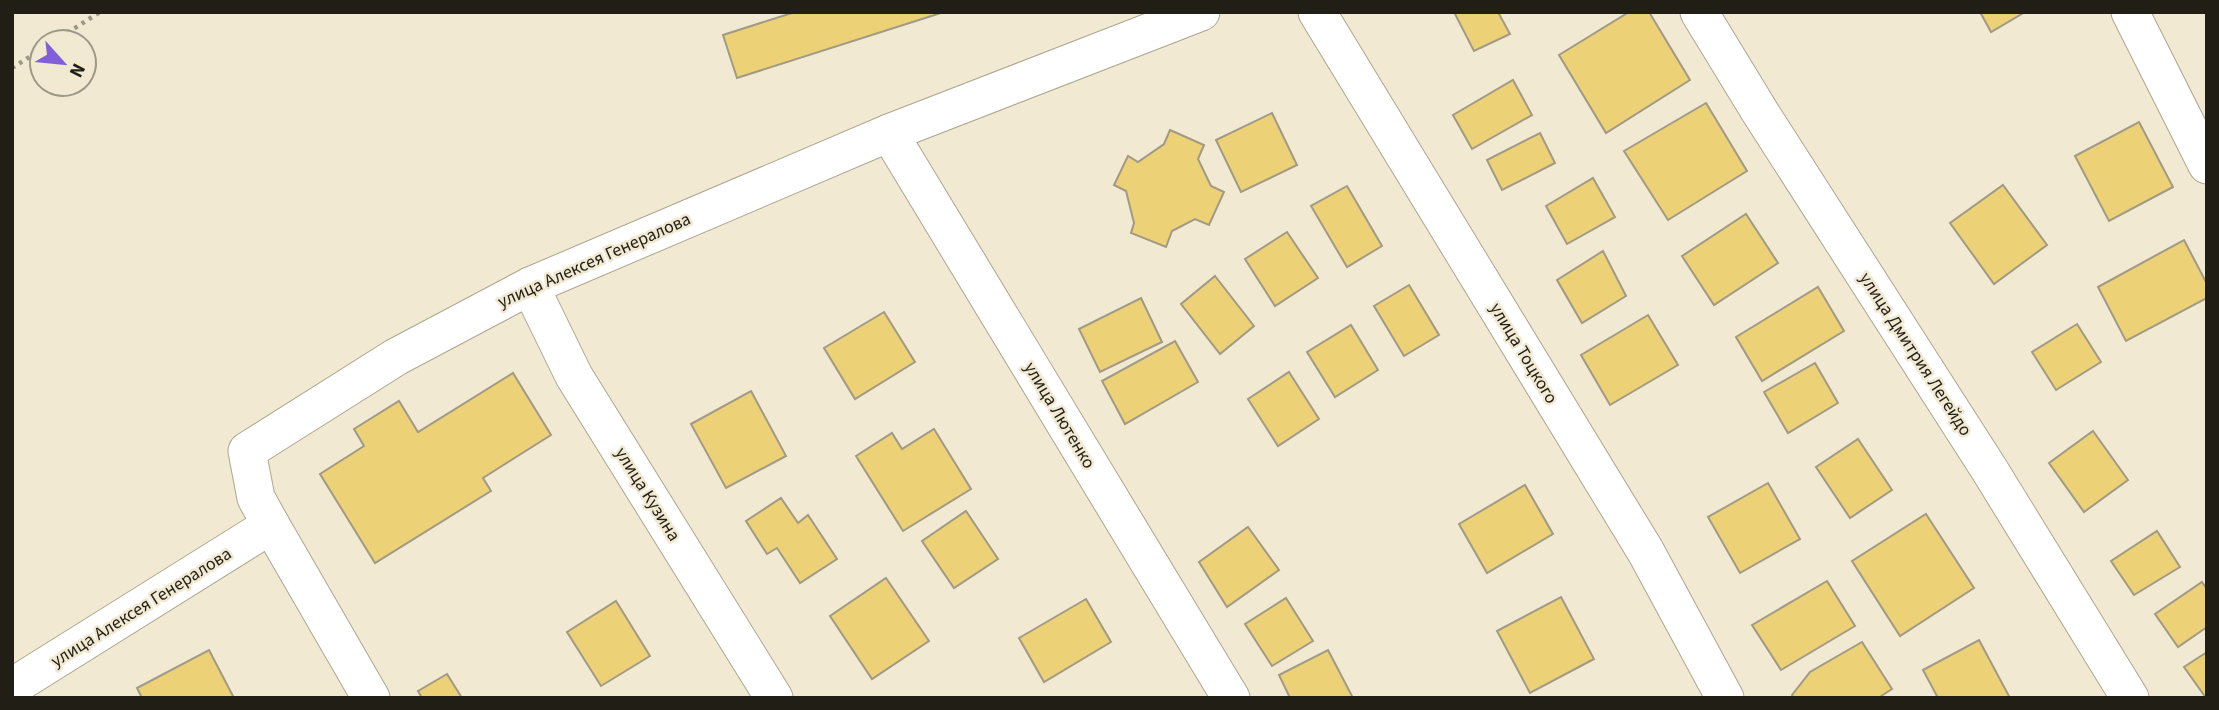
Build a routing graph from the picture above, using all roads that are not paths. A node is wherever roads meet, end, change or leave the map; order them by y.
1 (1200, 12) edge
2 (1317, 12) edge
3 (1699, 12) edge
4 (2130, 12) edge
5 (889, 133) junction
6 (2207, 165) edge
7 (530, 286) junction
8 (271, 526) junction
9 (12, 687) edge
10 (371, 698) edge
11 (774, 698) edge
12 (1231, 698) edge
13 (1725, 698) edge
14 (2130, 698) edge

1 - 5 street, улица Алексея Генералова
2 - 13 street, улица Тоцкого
3 - 14 street, улица Дмитрия Легейдо
4 - 6 street
5 - 7 street, улица Алексея Генералова
5 - 12 street, улица Лютенко
7 - 8 street, улица Алексея Генералова
7 - 11 street, улица Кузина
8 - 9 street, улица Алексея Генералова
8 - 10 street

